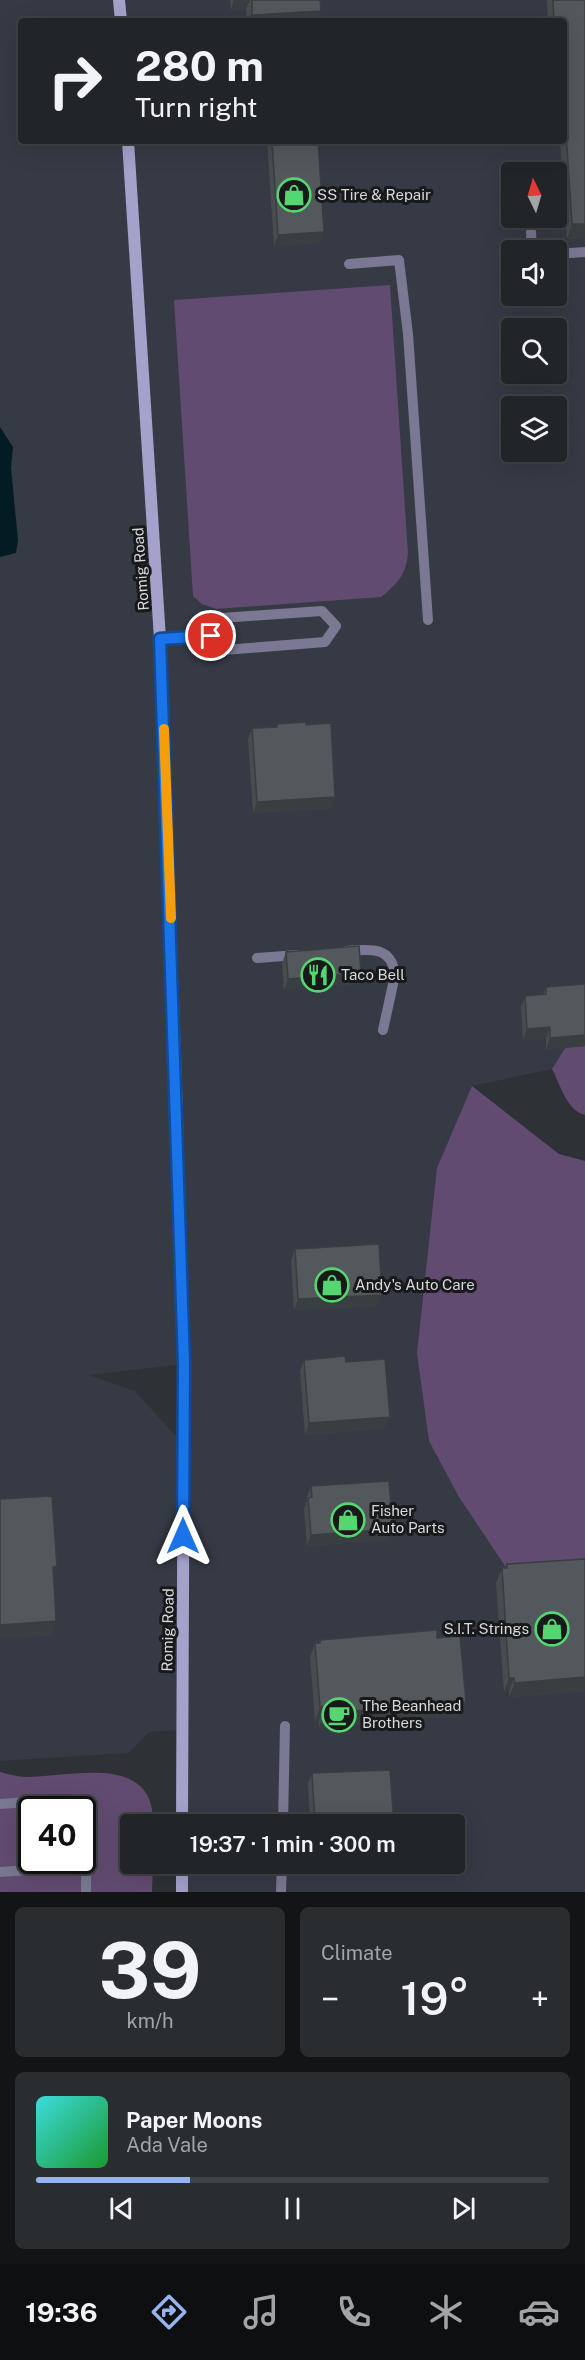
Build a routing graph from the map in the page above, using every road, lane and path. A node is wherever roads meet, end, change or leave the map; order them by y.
1 (119, 0) edge
2 (120, 18) edge
3 (128, 144) edge
4 (531, 232) dead end
5 (531, 240) edge
6 (585, 252) edge
7 (567, 253) edge
8 (349, 264) dead end
9 (428, 620) dead end
10 (211, 636) junction
11 (160, 639) junction
12 (338, 951) edge
13 (304, 954) edge
14 (258, 958) dead end
15 (383, 1030) dead end
16 (285, 1726) dead end
17 (18, 1803) edge
18 (0, 1804) edge
19 (182, 1814) edge
20 (283, 1814) edge
21 (18, 1871) edge
22 (0, 1872) edge
23 (86, 1874) edge
24 (182, 1874) edge
25 (282, 1874) edge
26 (86, 1892) edge
27 (182, 1892) edge
28 (281, 1892) edge

1 - 2 street
3 - 11 street, Romig Road
4 - 5 lane
6 - 7 lane
8 - 9 lane
10 - 10 lane
10 - 11 lane
11 - 19 street, Romig Road
12 - 15 lane
13 - 14 lane
16 - 20 lane
17 - 18 lane
21 - 22 lane
23 - 26 lane
24 - 27 street
25 - 28 lane

